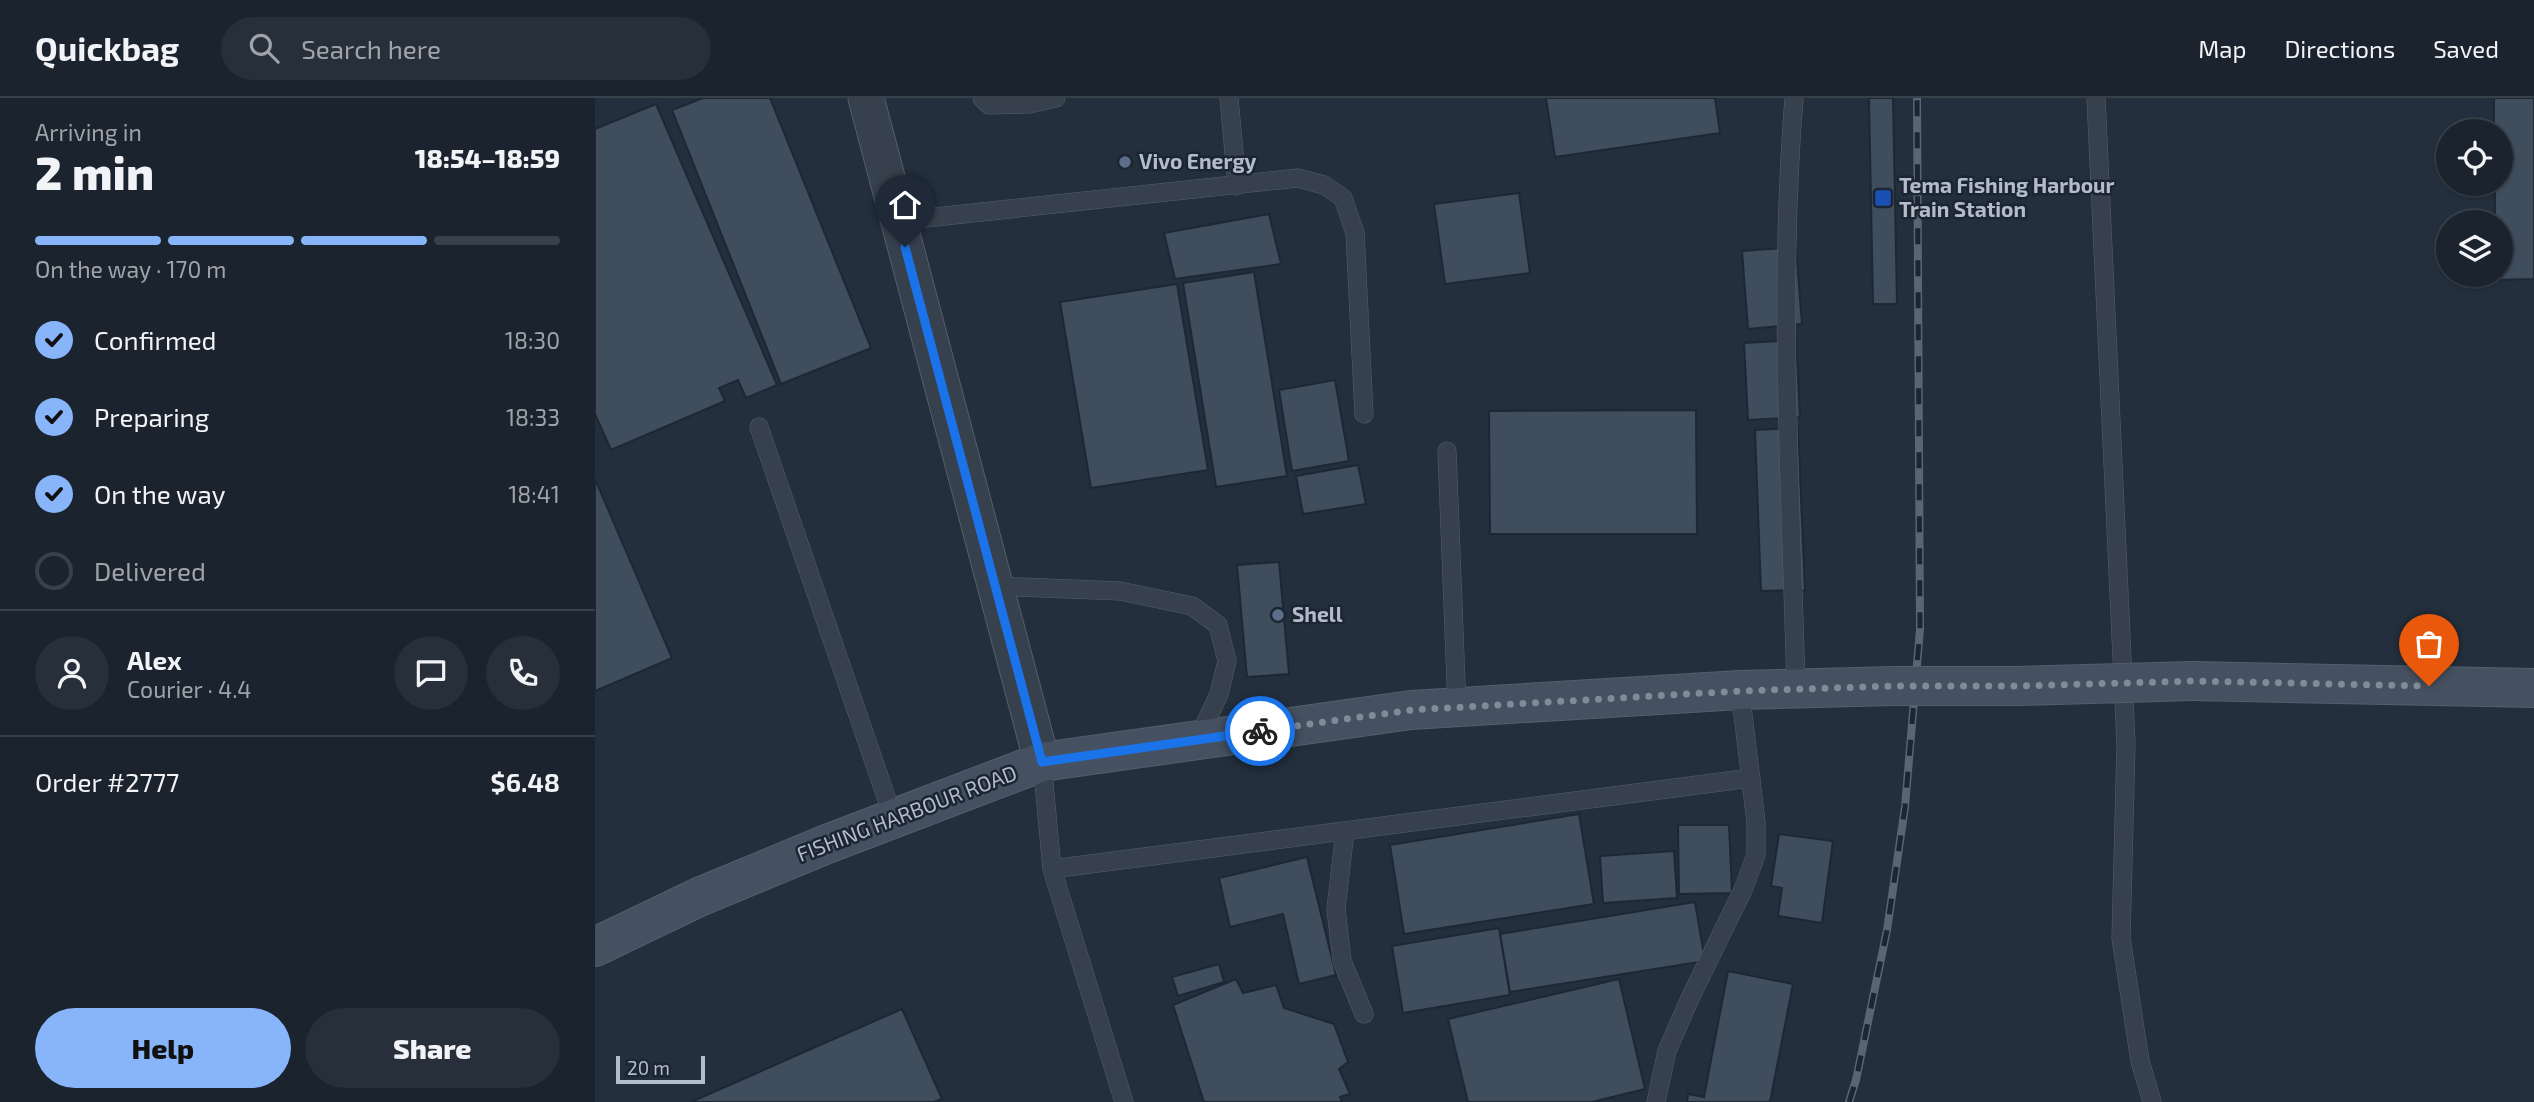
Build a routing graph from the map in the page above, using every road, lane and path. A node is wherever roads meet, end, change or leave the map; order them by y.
1 (866, 98) edge
2 (982, 98) edge
3 (1056, 98) edge
4 (1229, 98) edge
5 (1794, 98) edge
6 (2096, 98) edge
7 (1237, 186) junction
8 (898, 221) junction
9 (1364, 414) dead end
10 (759, 427) dead end
11 (1447, 451) dead end
12 (994, 586) junction
13 (2534, 688) edge
14 (1796, 689) junction
15 (1740, 691) junction
16 (1457, 708) junction
17 (1198, 739) junction
18 (1042, 762) junction
19 (1751, 778) junction
20 (894, 820) junction
21 (1345, 831) junction
22 (1052, 869) junction
23 (595, 947) edge
24 (1364, 1014) dead end
25 (1124, 1102) edge
26 (1656, 1102) edge
27 (2152, 1102) edge

1 - 8 street
2 - 3 lane
4 - 7 lane
5 - 14 lane
6 - 27 lane
7 - 8 lane
7 - 9 lane
8 - 12 street
10 - 20 lane
11 - 16 lane
12 - 17 lane
12 - 18 street
13 - 14 street, FISHING HARBOUR ROAD, bridge
14 - 15 street, FISHING HARBOUR ROAD
15 - 16 street, FISHING HARBOUR ROAD
15 - 19 lane
16 - 17 street, FISHING HARBOUR ROAD
17 - 18 street, FISHING HARBOUR ROAD
18 - 20 street, FISHING HARBOUR ROAD
18 - 22 lane
19 - 21 lane
19 - 26 lane
20 - 23 street, FISHING HARBOUR ROAD
21 - 22 lane
21 - 24 lane
22 - 25 lane

